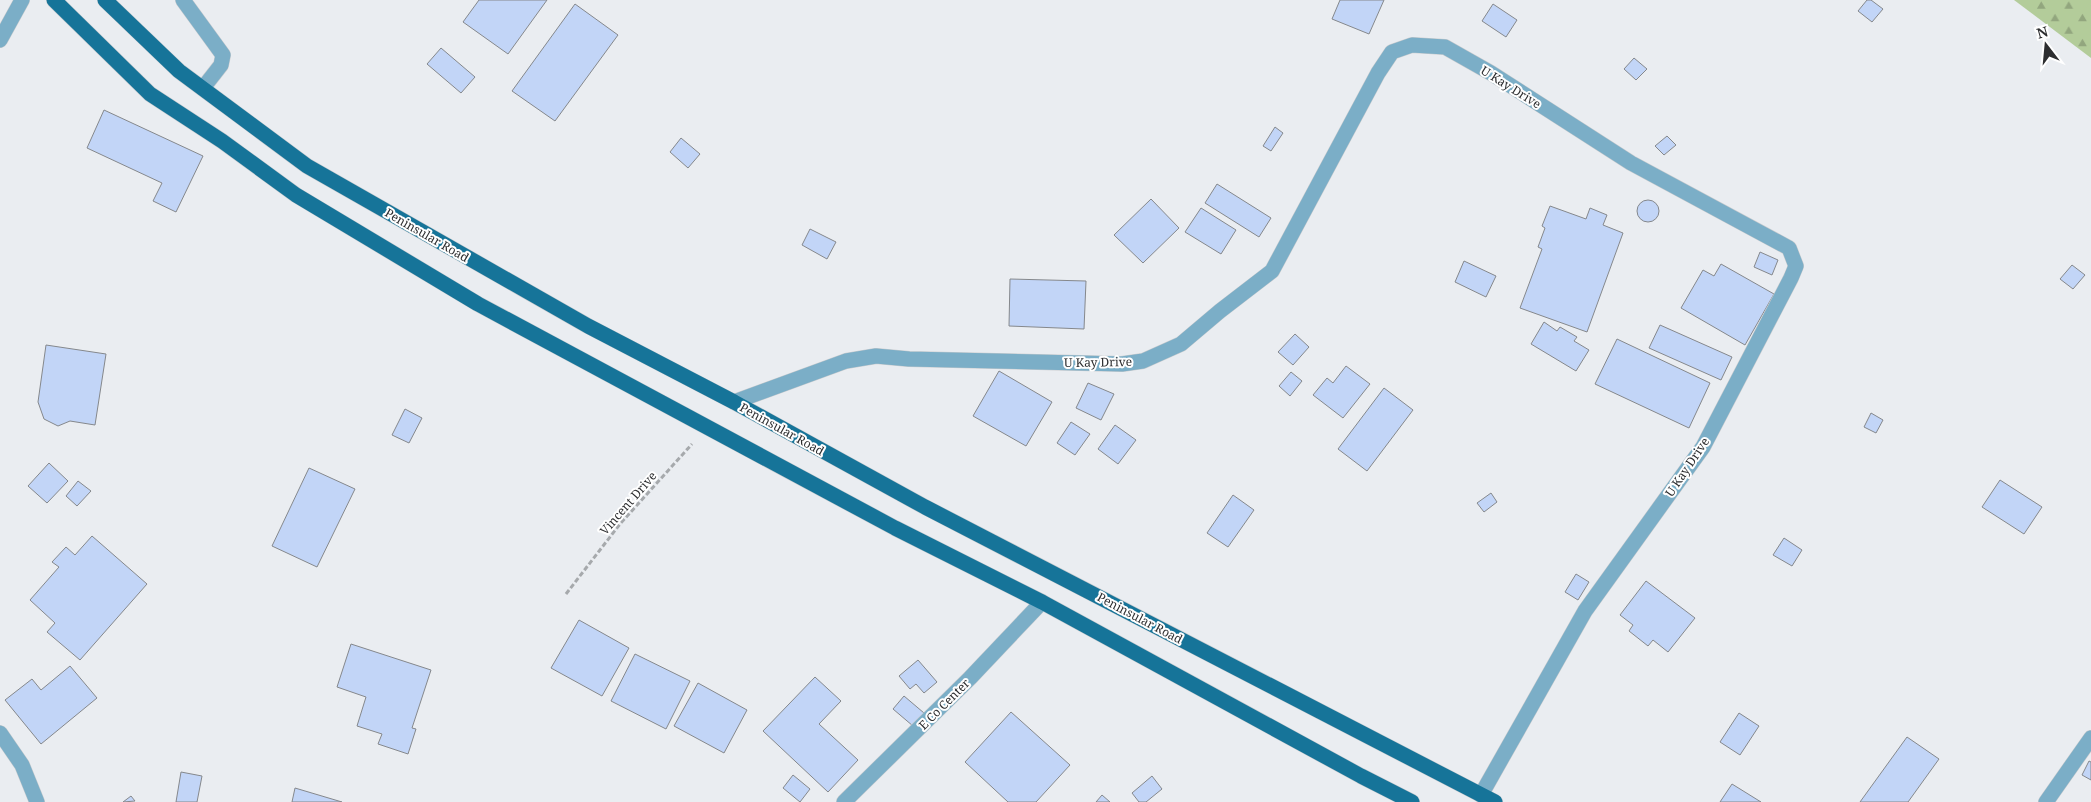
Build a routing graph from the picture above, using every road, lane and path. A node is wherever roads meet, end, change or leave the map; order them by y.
1 (22, 0) edge
2 (54, 0) edge
3 (105, 0) edge
4 (183, 0) edge
5 (0, 40) edge
6 (203, 88) junction
7 (734, 402) junction
8 (707, 427) junction
9 (566, 594) dead end
10 (1042, 602) junction
11 (0, 733) edge
12 (2091, 738) edge
13 (1481, 795) junction
14 (37, 802) edge
15 (844, 802) edge
16 (1412, 802) edge
17 (1496, 802) edge
18 (2046, 802) edge

1 - 5 street
2 - 8 main road
3 - 6 main road, Peninsular Road
4 - 6 street
6 - 7 main road, Peninsular Road
7 - 13 main road, Peninsular Road
7 - 13 street, U Kay Drive
8 - 9 path, Vincent Drive
8 - 10 main road
10 - 15 street, E Co Center
10 - 16 main road
11 - 14 street
12 - 18 street
13 - 17 main road, Peninsular Road

